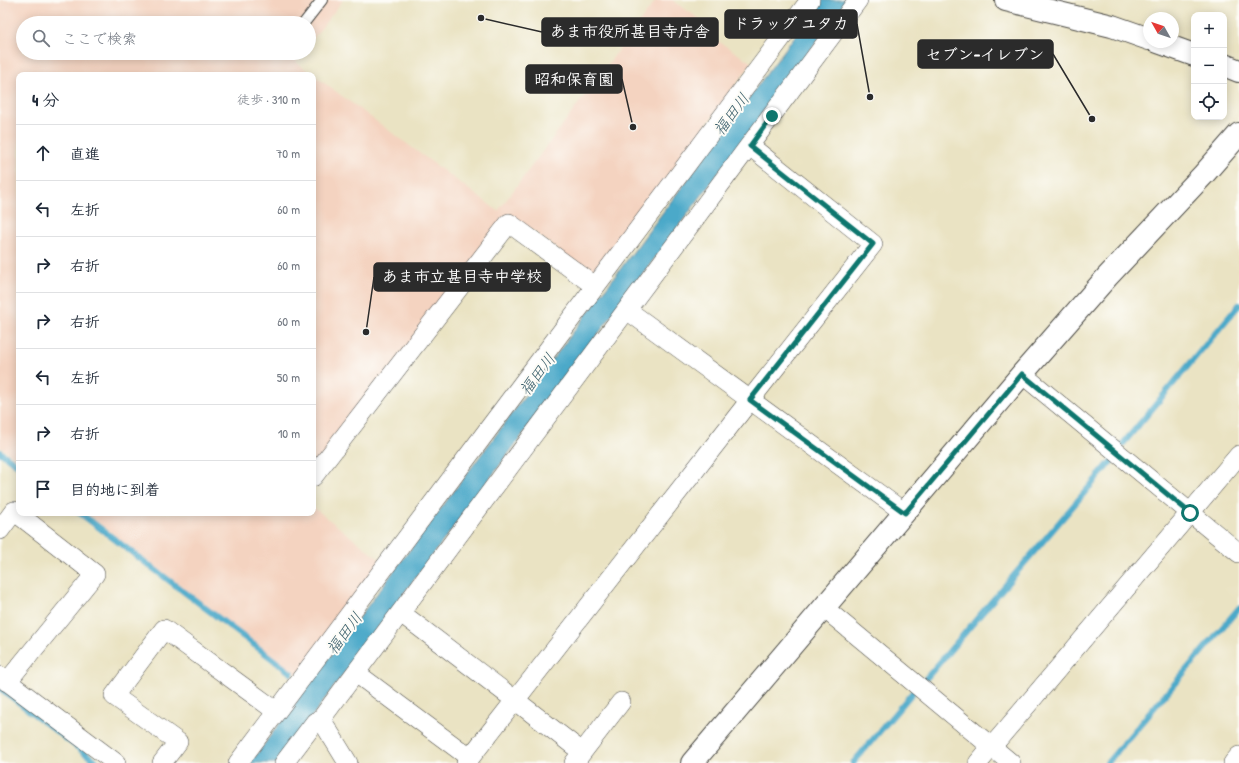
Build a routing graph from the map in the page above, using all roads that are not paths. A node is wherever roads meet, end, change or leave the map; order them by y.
1 (322, 0) edge
2 (810, 0) edge
3 (858, 0) edge
4 (1013, 1) edge
5 (309, 16) edge
6 (1143, 37) edge
7 (1176, 48) edge
8 (1191, 53) edge
9 (1227, 66) edge
10 (1239, 70) edge
11 (1239, 134) edge
12 (750, 146) junction
13 (595, 286) junction
14 (627, 310) junction
15 (1022, 374) junction
16 (750, 400) junction
17 (1239, 455) edge
18 (316, 473) edge
19 (16, 513) edge
20 (905, 513) junction
21 (1190, 513) junction
22 (20, 516) edge
23 (0, 530) edge
24 (1239, 553) edge
25 (824, 608) junction
26 (400, 614) junction
27 (356, 673) junction
28 (4, 679) edge
29 (515, 700) junction
30 (621, 702) dead end
31 (276, 711) junction
32 (321, 719) junction
33 (992, 747) junction
34 (1239, 756) edge
35 (578, 758) edge
36 (468, 761) edge
37 (116, 763) edge
38 (162, 763) edge
39 (238, 763) edge
40 (284, 763) edge
41 (348, 763) edge
42 (692, 763) edge
43 (978, 763) edge
44 (1011, 763) edge
45 (1233, 763) edge

1 - 5 lane
2 - 13 street
3 - 12 street
4 - 6 street
7 - 8 street
9 - 10 street
11 - 15 street
12 - 14 street
12 - 16 street
13 - 18 street
13 - 31 street
14 - 16 street
14 - 26 street
15 - 20 street
15 - 21 street
16 - 20 street
16 - 29 street
17 - 21 street
19 - 23 street
20 - 25 street
21 - 24 street
21 - 33 street
22 - 28 street
25 - 33 street
25 - 42 street
26 - 27 street
26 - 29 street
27 - 32 street
27 - 36 street
28 - 37 street
29 - 35 street
29 - 36 street
30 - 35 street
31 - 38 street
31 - 39 street
32 - 40 street
32 - 41 street
33 - 43 street
33 - 44 street
34 - 45 street

